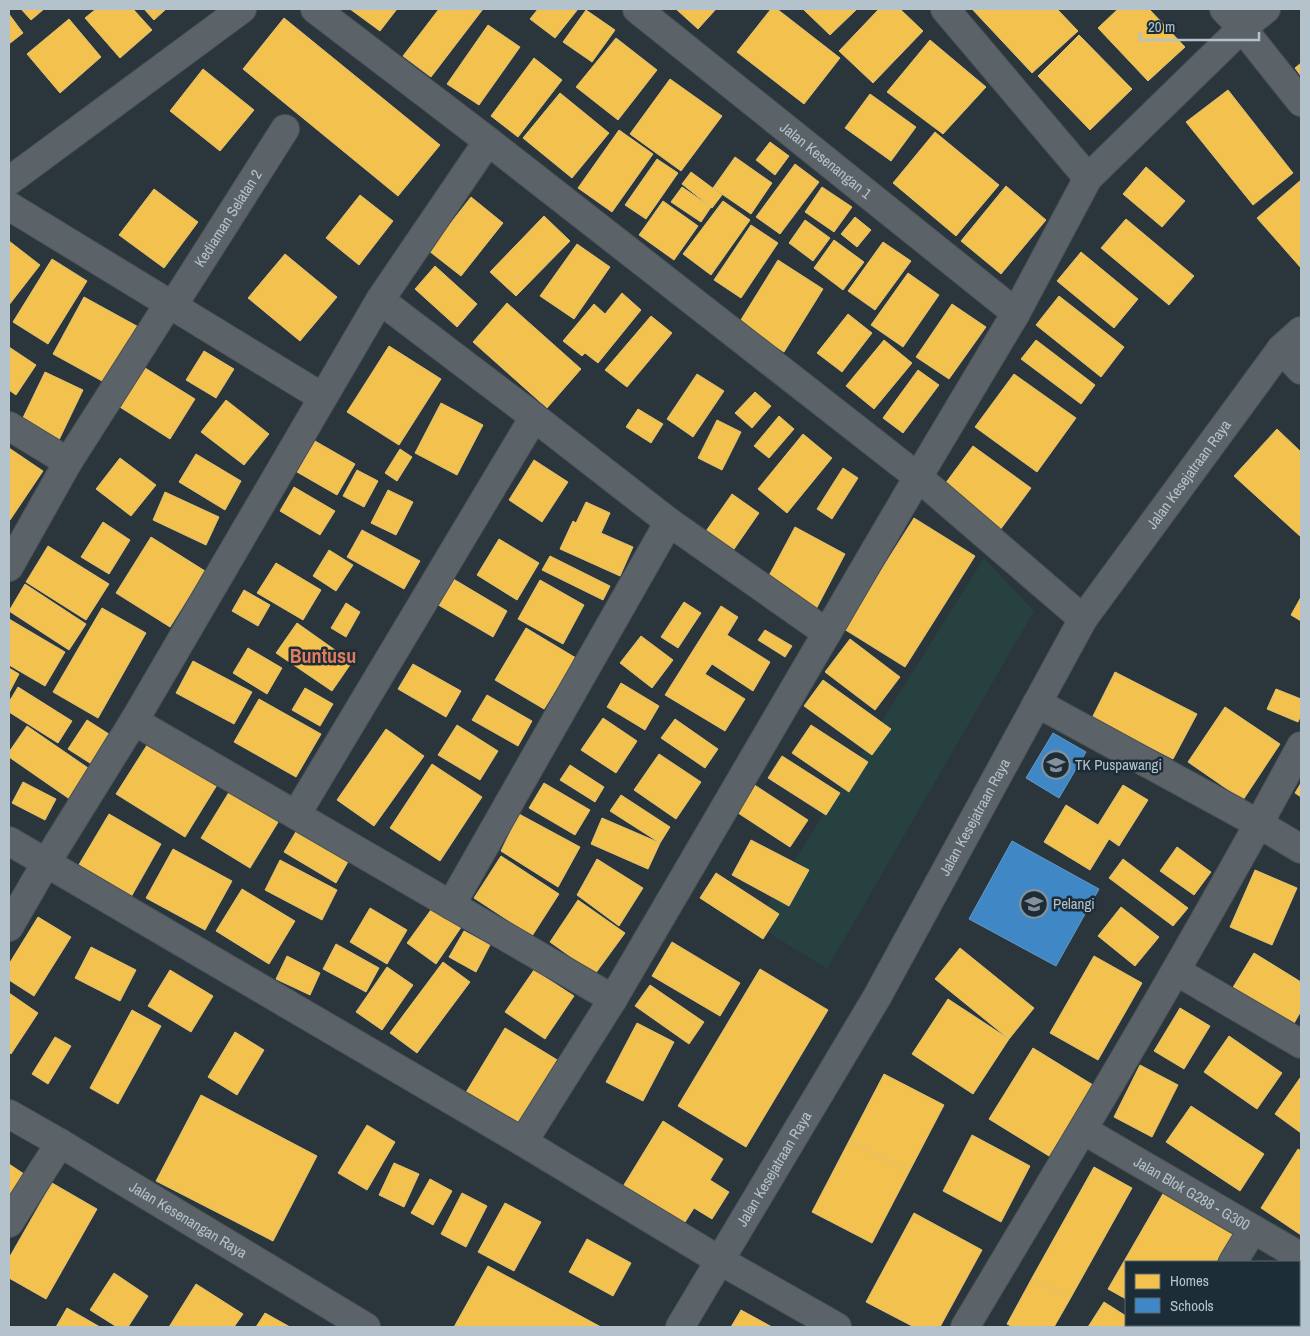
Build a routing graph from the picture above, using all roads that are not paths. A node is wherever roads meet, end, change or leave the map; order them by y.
1 (242, 9) edge
2 (315, 9) edge
3 (637, 9) edge
4 (945, 9) edge
5 (1266, 9) edge
6 (1233, 19) edge
7 (1301, 102) edge
8 (286, 130) dead end
9 (488, 141) junction
10 (1088, 178) junction
11 (9, 181) edge
12 (9, 206) edge
13 (380, 300) junction
14 (170, 306) junction
15 (1016, 313) junction
16 (1301, 332) edge
17 (1280, 349) junction
18 (1301, 370) edge
19 (322, 397) junction
20 (534, 417) junction
21 (9, 426) edge
22 (68, 462) junction
23 (918, 477) junction
24 (669, 522) junction
25 (9, 566) edge
26 (1083, 619) junction
27 (827, 633) junction
28 (1036, 702) junction
29 (134, 721) junction
30 (1301, 746) edge
31 (296, 815) junction
32 (1259, 824) junction
33 (9, 841) edge
34 (1301, 849) edge
35 (46, 863) junction
36 (451, 905) junction
37 (9, 927) edge
38 (1176, 971) junction
39 (613, 999) junction
40 (1301, 1044) edge
41 (9, 1114) edge
42 (1083, 1130) junction
43 (523, 1142) junction
44 (60, 1143) junction
45 (9, 1224) edge
46 (1253, 1229) junction
47 (1301, 1257) edge
48 (719, 1260) junction
49 (1234, 1261) edge
50 (366, 1327) edge
51 (680, 1327) edge
52 (837, 1327) edge
53 (965, 1327) edge

1 - 11 street
2 - 9 street
3 - 15 street, Jalan Kesenangan 1
4 - 10 street
5 - 6 street
6 - 7 street
6 - 10 street
8 - 14 street, Kediaman Selatan 2
9 - 13 street
9 - 23 street
10 - 15 street
12 - 14 street
13 - 19 street
13 - 20 street
14 - 19 street
14 - 22 street, Kediaman Selatan 2
15 - 23 street
16 - 17 street, Jalan Kesejatraan Raya
17 - 18 street
17 - 26 street, Jalan Kesejatraan Raya
19 - 29 street
20 - 24 street
20 - 31 street
21 - 22 street
22 - 25 street, Kediaman Selatan 2
23 - 26 street
23 - 27 street
24 - 27 street
24 - 36 street
26 - 28 street, Jalan Kesejatraan Raya
27 - 39 street
28 - 32 street
28 - 48 street, Jalan Kesejatraan Raya
29 - 31 street
29 - 35 street
30 - 32 street
31 - 36 street
32 - 34 street
32 - 38 street
33 - 35 street
35 - 37 street
35 - 43 street
36 - 39 street
38 - 40 street
38 - 42 street
39 - 43 street
41 - 44 street, Jalan Kesenangan Raya
42 - 46 street, Jalan Blok G288 - G300
42 - 53 street
43 - 48 street
44 - 45 street
44 - 50 street, Jalan Kesenangan Raya
46 - 47 street, Jalan Blok G288 - G300
46 - 49 street
48 - 51 street, Jalan Kesejatraan Raya
48 - 52 street

